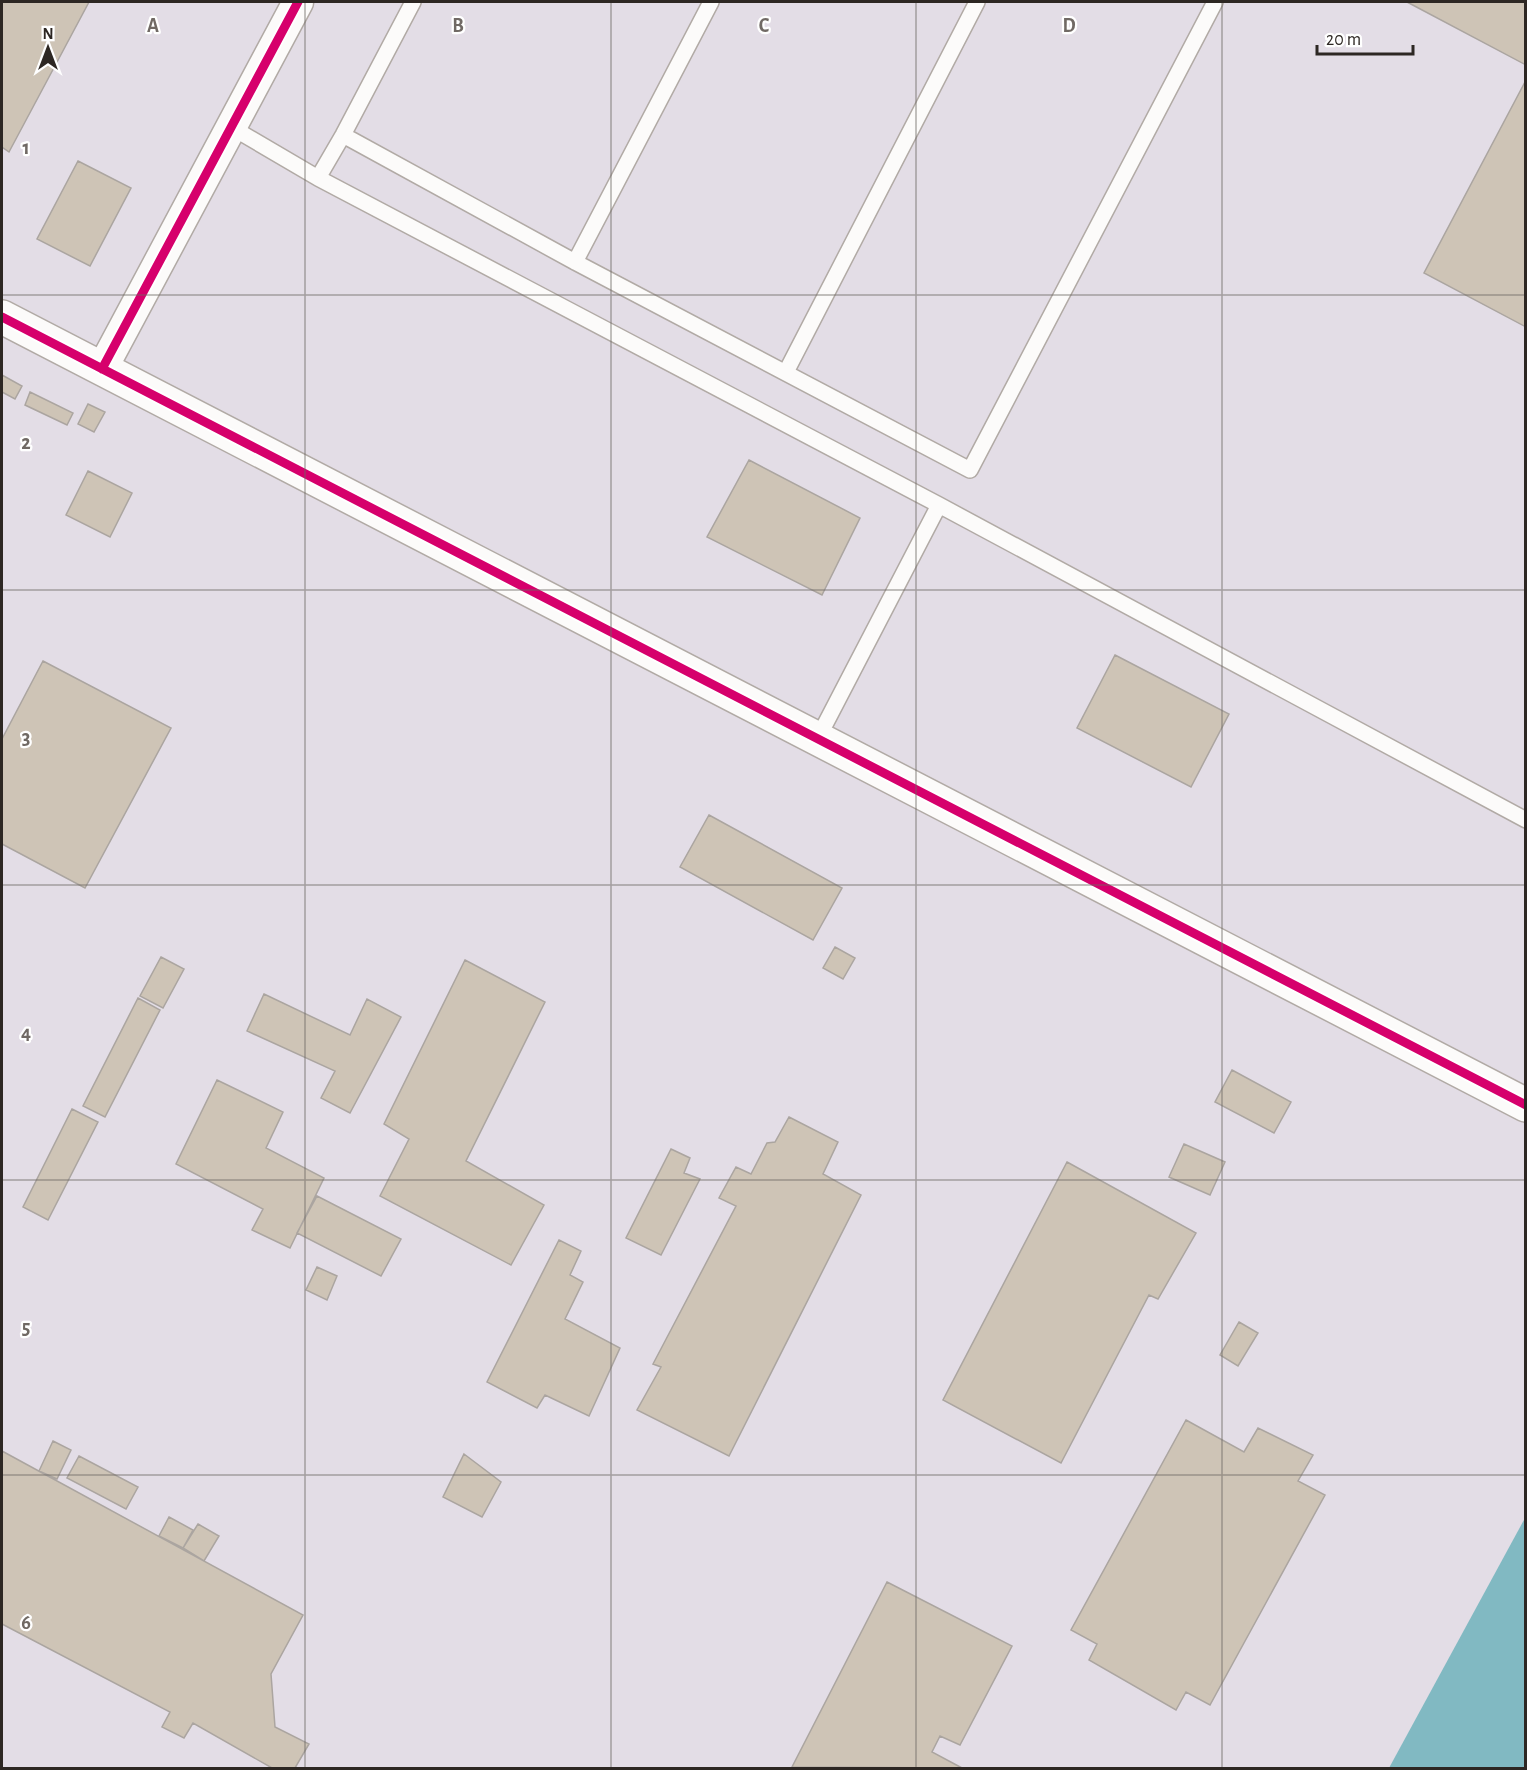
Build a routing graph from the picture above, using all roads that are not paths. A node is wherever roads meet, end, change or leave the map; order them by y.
1 (298, 2) edge
2 (412, 2) edge
3 (711, 2) edge
4 (977, 2) edge
5 (1215, 2) edge
6 (231, 127) junction
7 (343, 135) junction
8 (318, 177) junction
9 (575, 262) junction
10 (2, 317) edge
11 (102, 369) junction
12 (786, 372) junction
13 (939, 505) junction
14 (818, 738) junction
15 (1526, 820) edge
16 (1526, 1105) edge

1 - 6 street
2 - 7 lane
3 - 9 lane
4 - 12 lane
5 - 12 lane
6 - 8 lane
6 - 11 street
7 - 8 lane
7 - 9 lane
8 - 13 lane
9 - 12 lane
10 - 11 street
11 - 14 street
13 - 14 lane
13 - 15 lane
14 - 16 street

